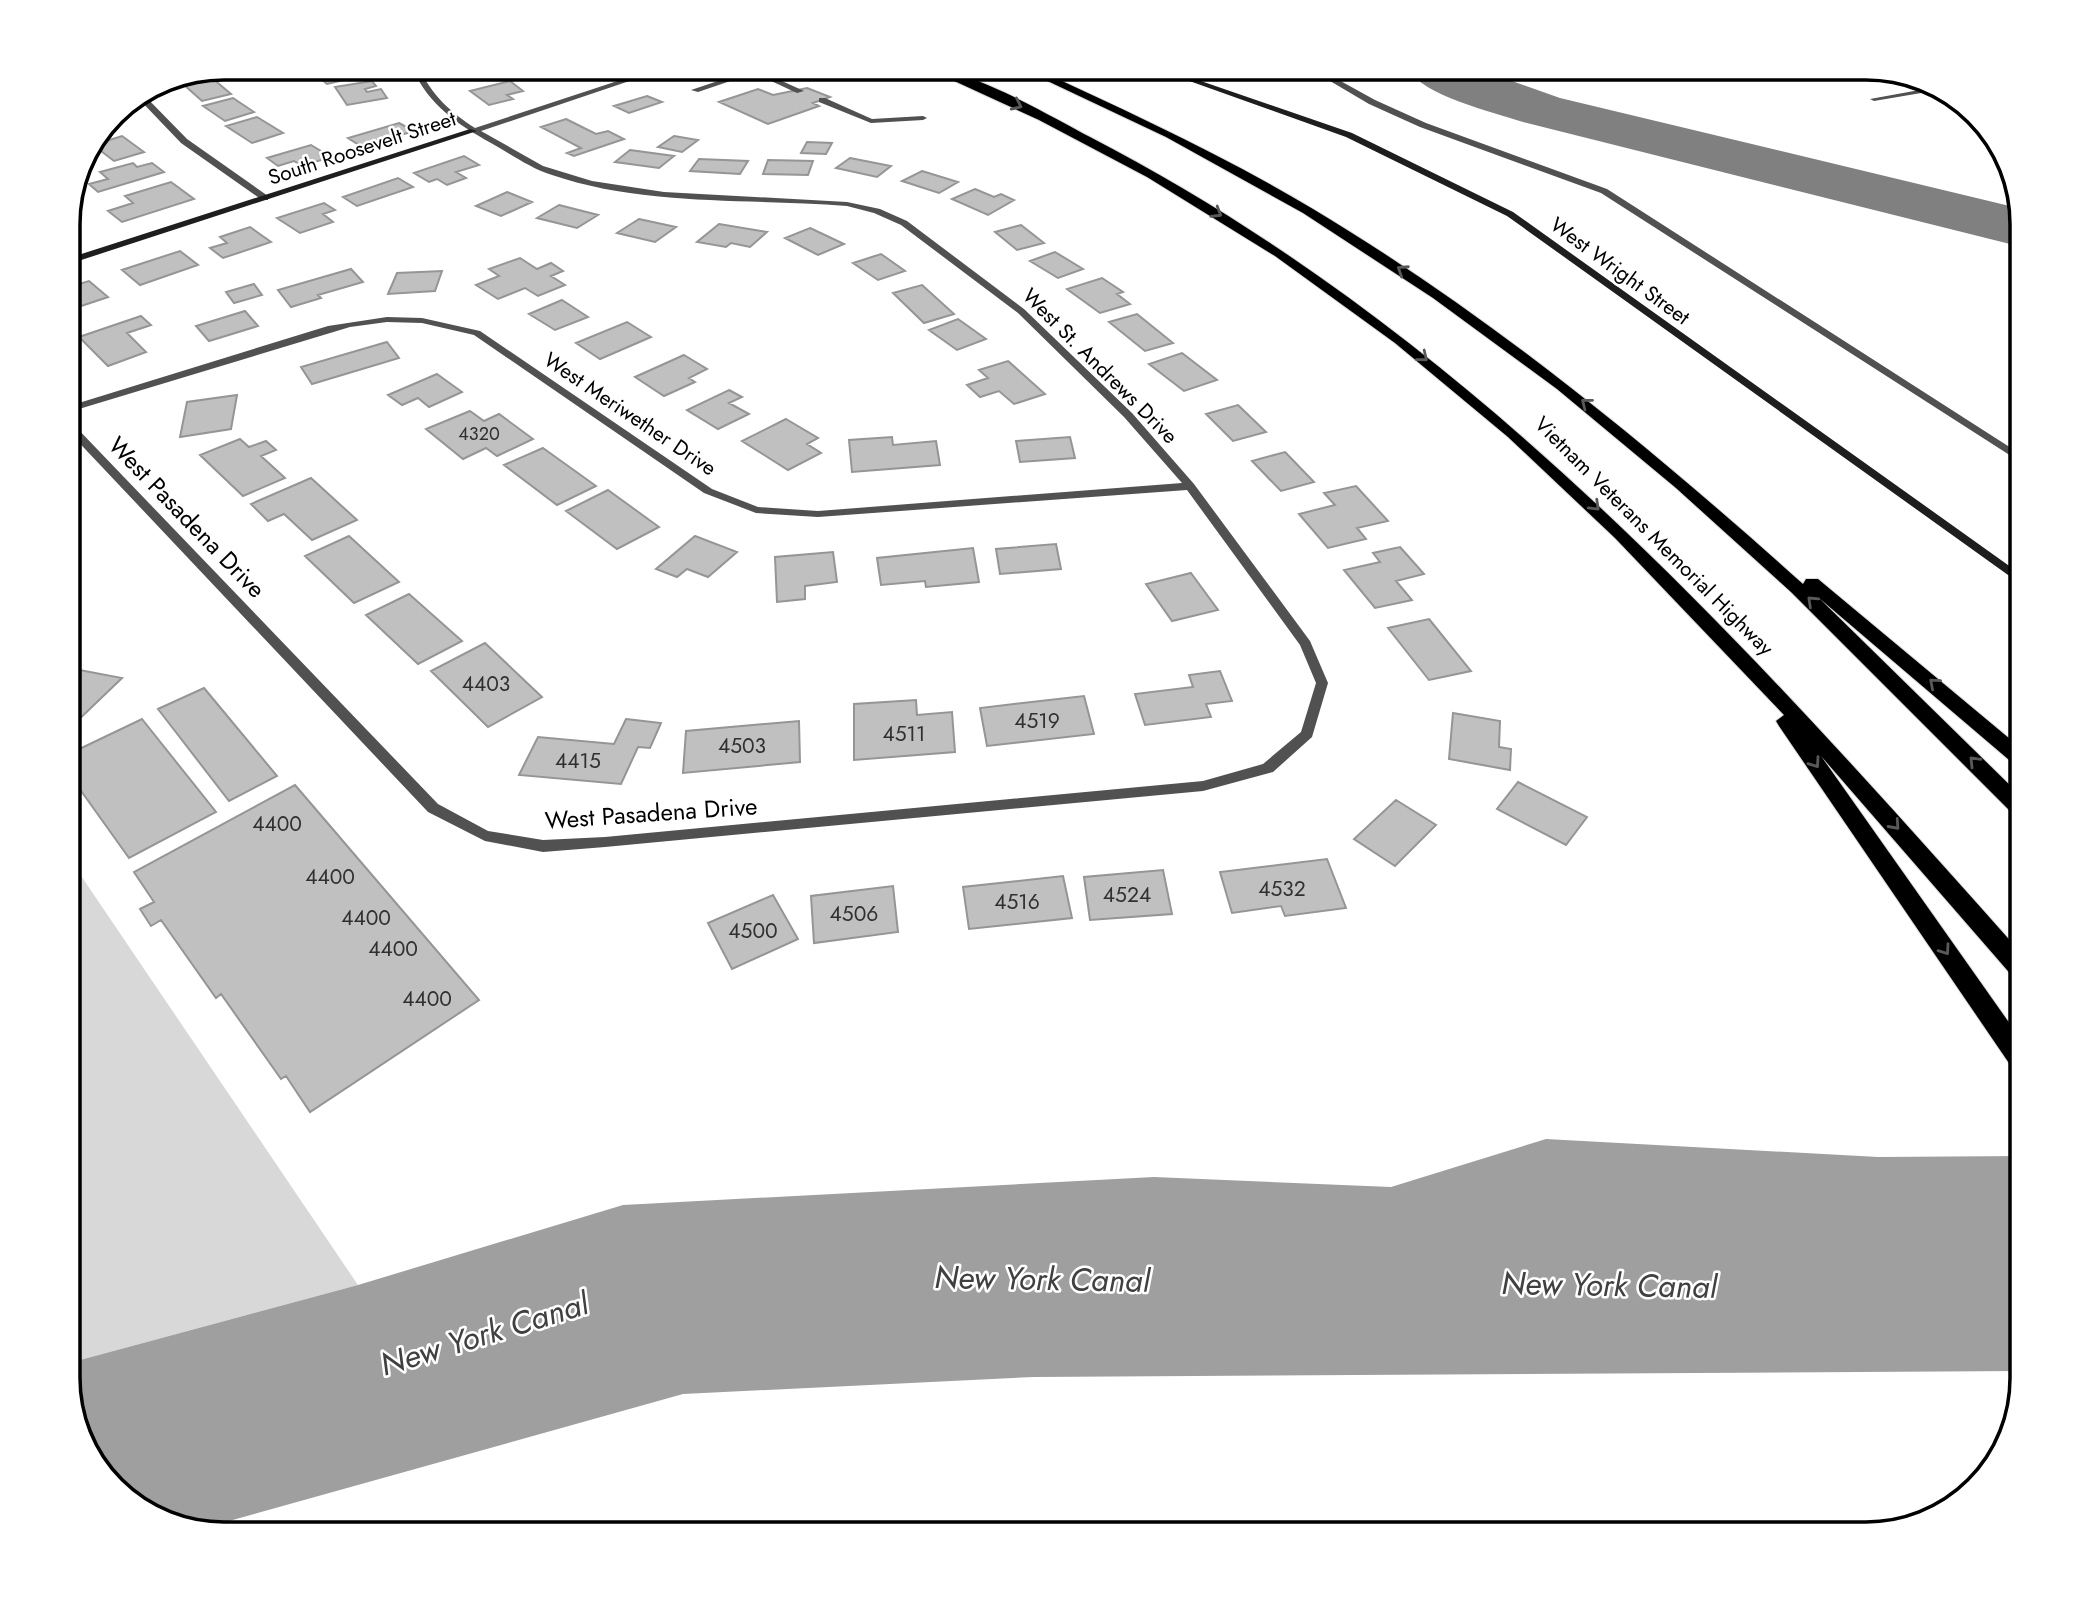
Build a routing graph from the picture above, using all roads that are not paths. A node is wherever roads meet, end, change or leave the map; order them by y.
1 (1051, 80) edge
2 (1192, 80) edge
3 (1333, 80) edge
4 (422, 81) edge
5 (626, 81) edge
6 (721, 81) edge
7 (777, 81) edge
8 (960, 81) edge
9 (695, 90) dead end
10 (800, 90) dead end
11 (1921, 92) edge
12 (1874, 99) dead end
13 (822, 100) dead end
14 (147, 104) edge
15 (923, 118) dead end
16 (473, 131) junction
17 (265, 198) junction
18 (81, 257) edge
19 (81, 405) edge
20 (1624, 433) junction
21 (81, 439) edge
22 (2010, 452) edge
23 (1190, 486) junction
24 (2010, 572) edge
25 (1735, 647) junction
26 (1307, 734) joint
27 (2010, 749) edge
28 (2010, 798) edge
29 (2010, 957) edge
30 (2010, 1044) edge

20 -> 1 highway, Vietnam Veterans Memorial Highway
2 - 24 street, West Wright Street
3 - 22 street
4 - 16 street, West St. Andrews Drive
5 - 16 street, South Roosevelt Street
6 - 9 street
7 - 10 street
8 -> 25 highway, Vietnam Veterans Memorial Highway
11 - 12 street
13 - 15 street
14 - 17 street
16 - 17 street, South Roosevelt Street
16 - 23 street, West St. Andrews Drive
17 - 18 street, South Roosevelt Street
19 - 23 street, West Meriwether Drive
27 -> 20 highway
28 -> 20 highway, Vietnam Veterans Memorial Highway
21 - 26 street, West Pasadena Drive
23 - 26 street, West St. Andrews Drive
25 -> 29 highway, Vietnam Veterans Memorial Highway
25 -> 30 highway

